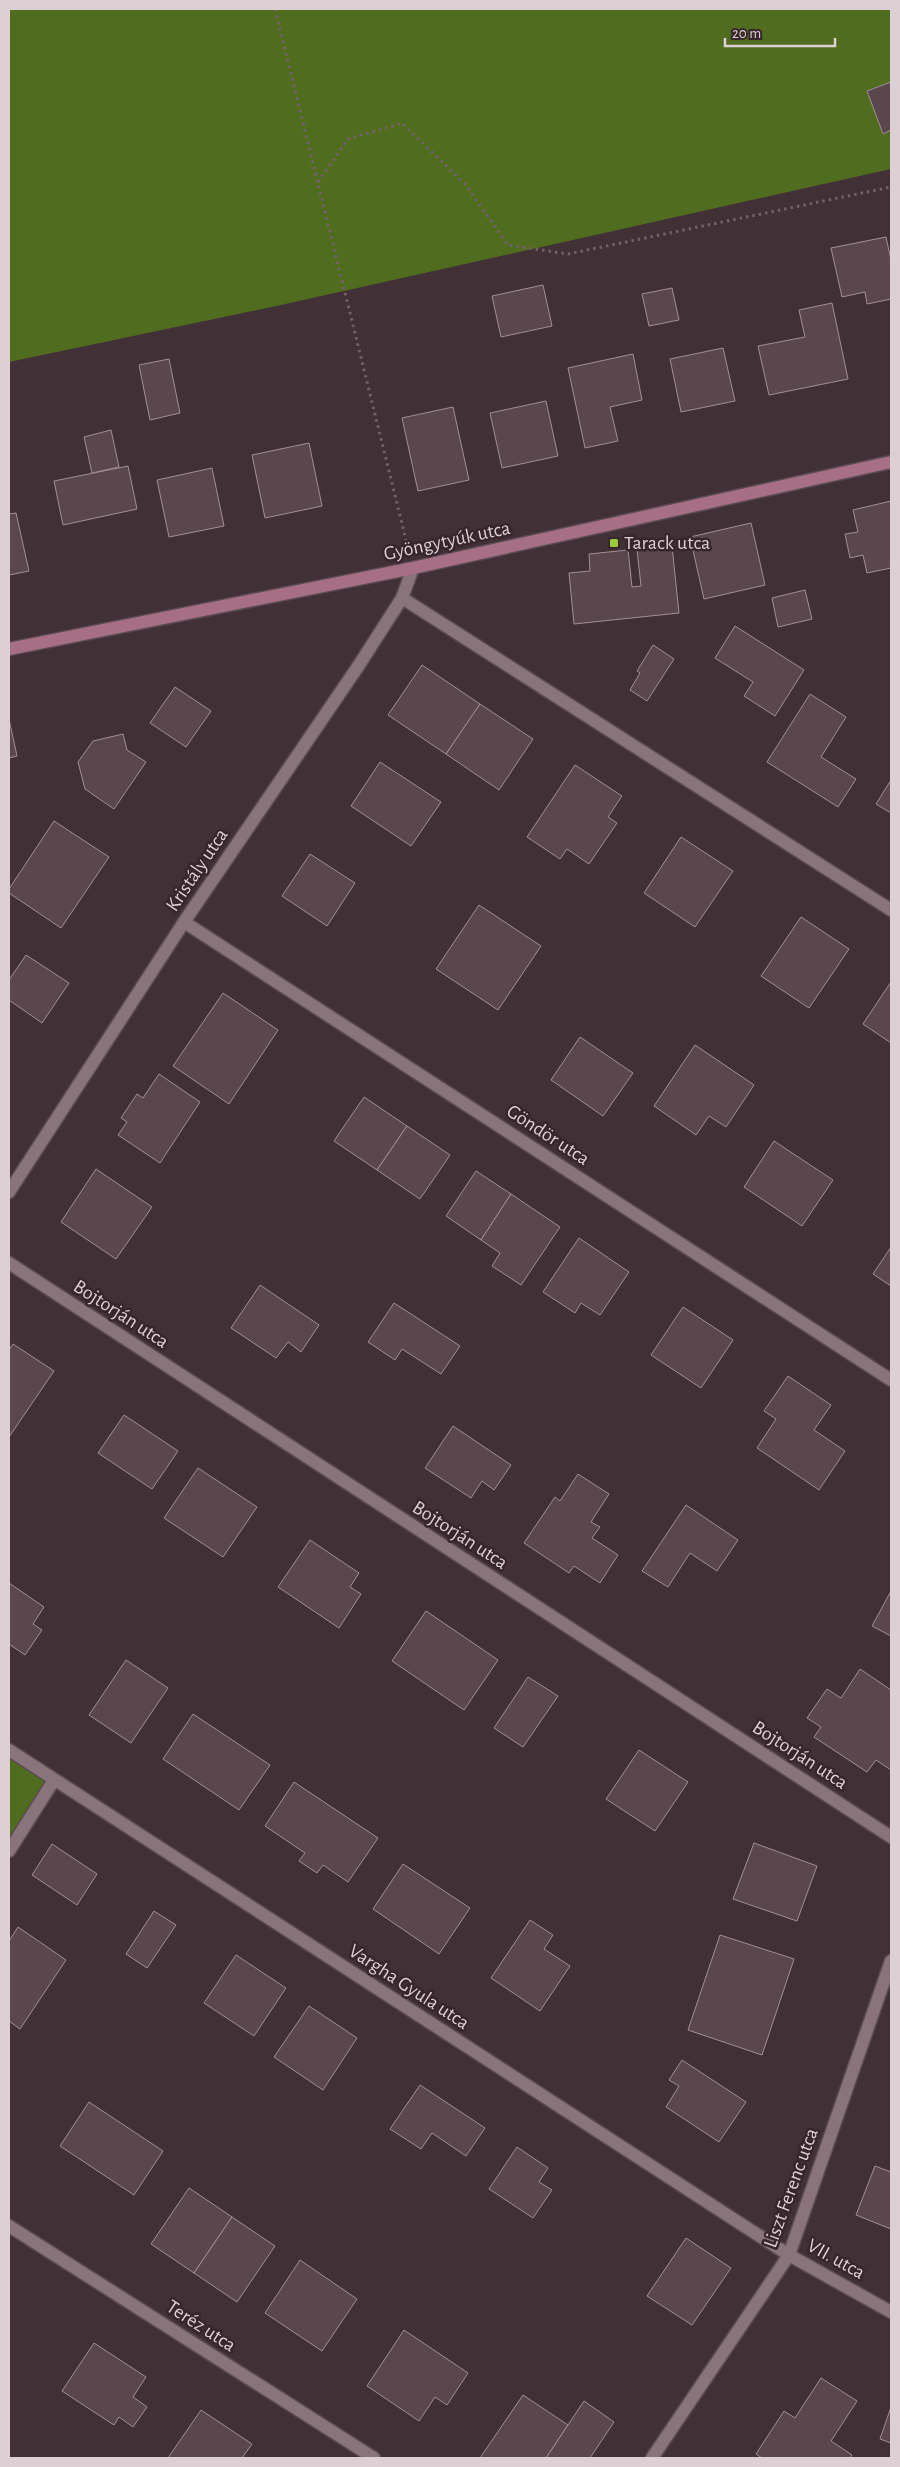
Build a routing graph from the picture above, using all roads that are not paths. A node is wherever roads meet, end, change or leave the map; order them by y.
1 (891, 462) edge
2 (413, 568) junction
3 (402, 598) junction
4 (9, 648) edge
5 (891, 910) edge
6 (184, 922) junction
7 (9, 1192) edge
8 (9, 1263) edge
9 (891, 1380) edge
10 (9, 1750) edge
11 (54, 1780) junction
12 (891, 1837) edge
13 (9, 1851) edge
14 (891, 1961) edge
15 (9, 2226) edge
16 (789, 2255) junction
17 (891, 2312) edge
18 (374, 2458) edge
19 (652, 2458) edge

1 - 2 street, Gyöngytyúk utca
2 - 3 street, Kristály utca
2 - 4 street, Gyöngytyúk utca
3 - 5 street
3 - 6 street, Kristály utca
6 - 7 street, Kristály utca
6 - 9 street, Göndör utca
8 - 12 street, Bojtorján utca
10 - 11 street, Vargha Gyula utca
11 - 13 street
11 - 16 street, Vargha Gyula utca
14 - 16 street, Liszt Ferenc utca
15 - 18 street, Teréz utca
16 - 17 street, VII. utca
16 - 19 street, Liszt Ferenc utca

